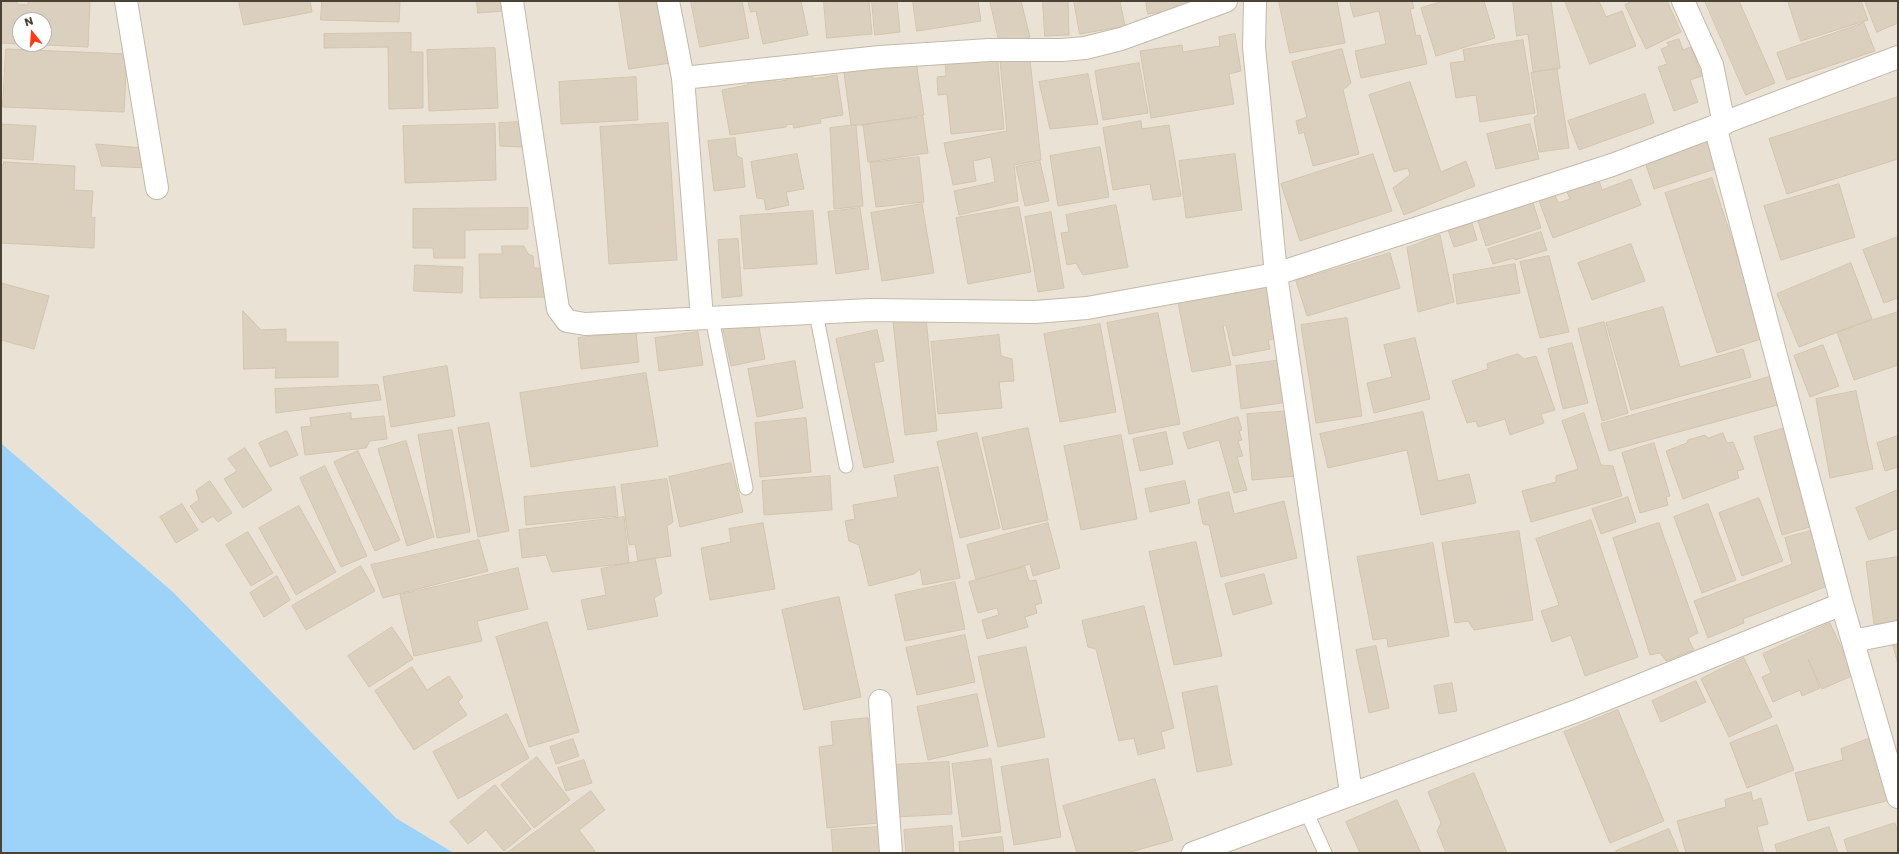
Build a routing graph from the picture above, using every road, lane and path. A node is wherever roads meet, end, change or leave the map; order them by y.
1 (126, 1) edge
2 (512, 1) edge
3 (668, 1) edge
4 (1226, 1) edge
5 (1255, 1) edge
6 (1683, 1) edge
7 (1898, 57) edge
8 (683, 78) junction
9 (1720, 125) junction
10 (157, 188) dead end
11 (1276, 274) junction
12 (816, 313) junction
13 (707, 318) junction
14 (846, 466) dead end
15 (746, 488) dead end
16 (1842, 604) junction
17 (1898, 632) edge
18 (1853, 641) junction
19 (880, 701) dead end
20 (1352, 793) junction
21 (1898, 797) edge
22 (1306, 811) junction
23 (891, 853) edge
24 (1193, 853) edge
25 (1324, 853) edge

1 - 10 street
2 - 13 street
3 - 8 street
4 - 8 street
5 - 11 street
6 - 9 street
7 - 9 street
8 - 13 street
9 - 11 street
9 - 16 street
11 - 12 street
11 - 20 street
12 - 13 street
12 - 14 lane
13 - 15 lane
16 - 18 street
16 - 20 street
17 - 18 street
18 - 21 street
19 - 23 street
20 - 22 street
22 - 24 street
22 - 25 lane

